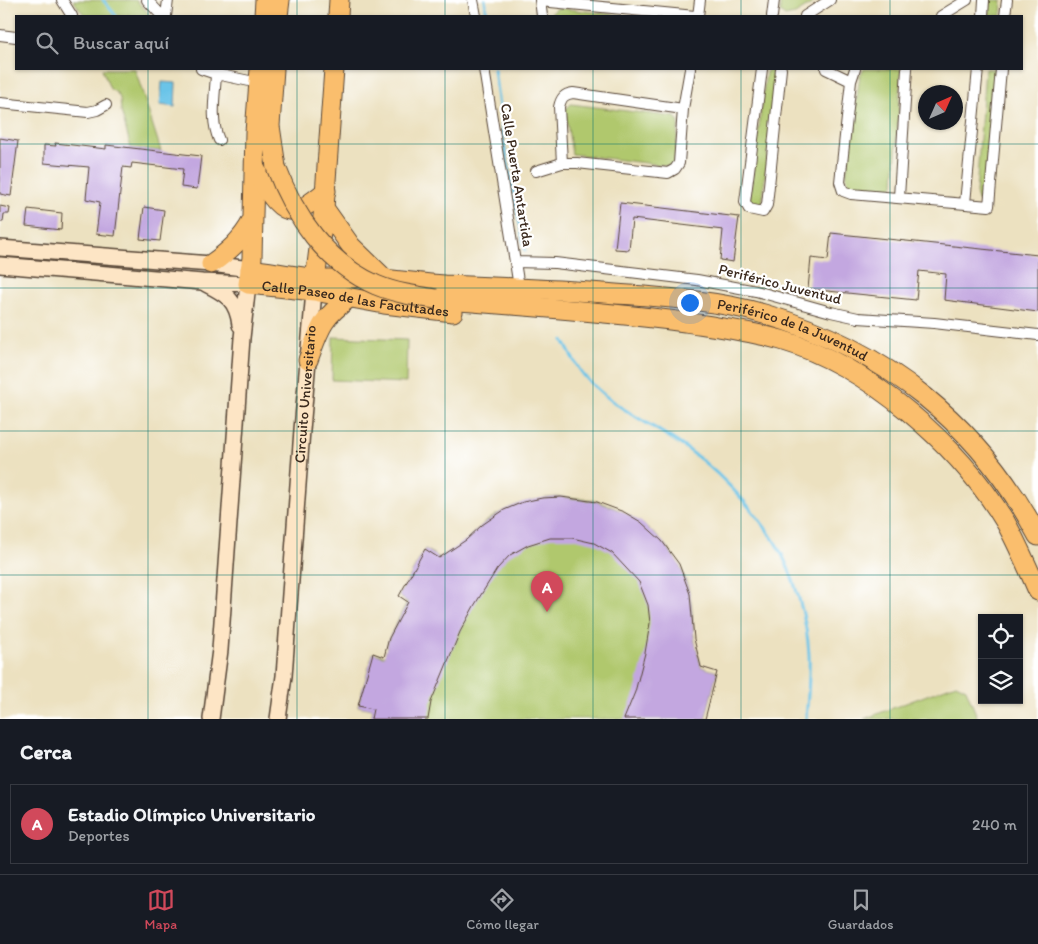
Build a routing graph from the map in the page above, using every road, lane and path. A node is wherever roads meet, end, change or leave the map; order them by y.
1 (62, 0) edge
2 (147, 0) edge
3 (168, 0) edge
4 (265, 0) edge
5 (280, 0) edge
6 (339, 0) edge
7 (473, 0) edge
8 (540, 0) edge
9 (700, 0) edge
10 (774, 0) edge
11 (830, 0) edge
12 (967, 0) edge
13 (984, 0) edge
14 (1007, 0) edge
15 (71, 15) edge
16 (161, 15) edge
17 (166, 15) edge
18 (264, 15) edge
19 (278, 15) edge
20 (338, 15) edge
21 (476, 15) edge
22 (542, 15) edge
23 (687, 15) edge
24 (697, 15) edge
25 (772, 15) edge
26 (807, 15) edge
27 (943, 15) edge
28 (983, 15) edge
29 (1006, 15) edge
30 (0, 35) edge
31 (15, 37) edge
32 (204, 70) edge
33 (274, 70) edge
34 (334, 70) edge
35 (484, 70) edge
36 (690, 70) edge
37 (762, 70) edge
38 (781, 70) edge
39 (828, 70) edge
40 (855, 70) edge
41 (907, 70) edge
42 (978, 70) edge
43 (1001, 70) edge
44 (216, 74) junction
45 (259, 76) edge
46 (851, 81) junction
47 (0, 103) edge
48 (106, 105) dead end
49 (683, 109) junction
50 (219, 140) dead end
51 (255, 155) junction
52 (562, 163) junction
53 (536, 171) dead end
54 (899, 197) junction
55 (325, 200) junction
56 (965, 203) junction
57 (253, 220) junction
58 (0, 248) edge
59 (515, 262) junction
60 (210, 264) junction
61 (0, 265) edge
62 (249, 276) junction
63 (384, 279) junction
64 (202, 282) junction
65 (315, 284) junction
66 (520, 287) junction
67 (349, 298) junction
68 (384, 304) junction
69 (711, 326) junction
70 (1038, 335) edge
71 (242, 338) junction
72 (308, 360) junction
73 (1038, 536) edge
74 (1038, 591) edge
75 (211, 719) edge
76 (278, 719) edge

1 - 15 street
2 - 16 street
3 - 17 street
4 - 18 highway
5 - 19 highway
6 - 20 highway
7 - 21 street
8 - 22 street
8 - 23 street
9 - 24 street
10 - 25 street
11 - 26 street
12 - 27 street
13 - 28 street
14 - 29 street
30 - 31 street
32 - 44 street
33 - 69 highway, Periférico de la Juventud, bridge
34 - 55 highway, Circuito Universitario
35 - 59 street, Calle Puerta Antartida
36 - 49 street
37 - 38 street
39 - 46 street
40 - 46 street
41 - 54 street
42 - 56 street
43 - 56 street
44 - 45 street
44 - 50 street
45 - 51 highway
46 - 54 street
47 - 48 street
49 - 52 street
49 - 52 street
51 - 55 highway
51 - 57 highway
52 - 53 street
54 - 56 street
55 - 63 highway
55 - 65 highway, Circuito Universitario
57 - 60 highway
57 - 62 highway
58 - 60 main road, Calle Paseo de las Facultades
59 - 66 street, Calle Puerta Antartida
59 - 70 street, Periférico Juventud
60 - 62 main road, Calle Paseo de las Facultades
61 - 64 main road, Calle Paseo de las Facultades
62 - 64 main road, Calle Paseo de las Facultades
62 - 65 highway, Calle Paseo de las Facultades
62 - 71 main road
63 - 65 highway, Periférico de la Juventud
63 - 66 highway, Periférico de la Juventud
63 - 68 highway
64 - 71 main road
65 - 67 highway, Calle Paseo de las Facultades
65 - 72 main road, Circuito Universitario
66 - 73 highway, Periférico de la Juventud
67 - 68 highway, Calle Paseo de las Facultades
67 - 72 highway
68 - 69 highway, Calle Paseo de las Facultades
69 - 74 highway, Periférico de la Juventud
71 - 75 main road
72 - 76 main road, Circuito Universitario

